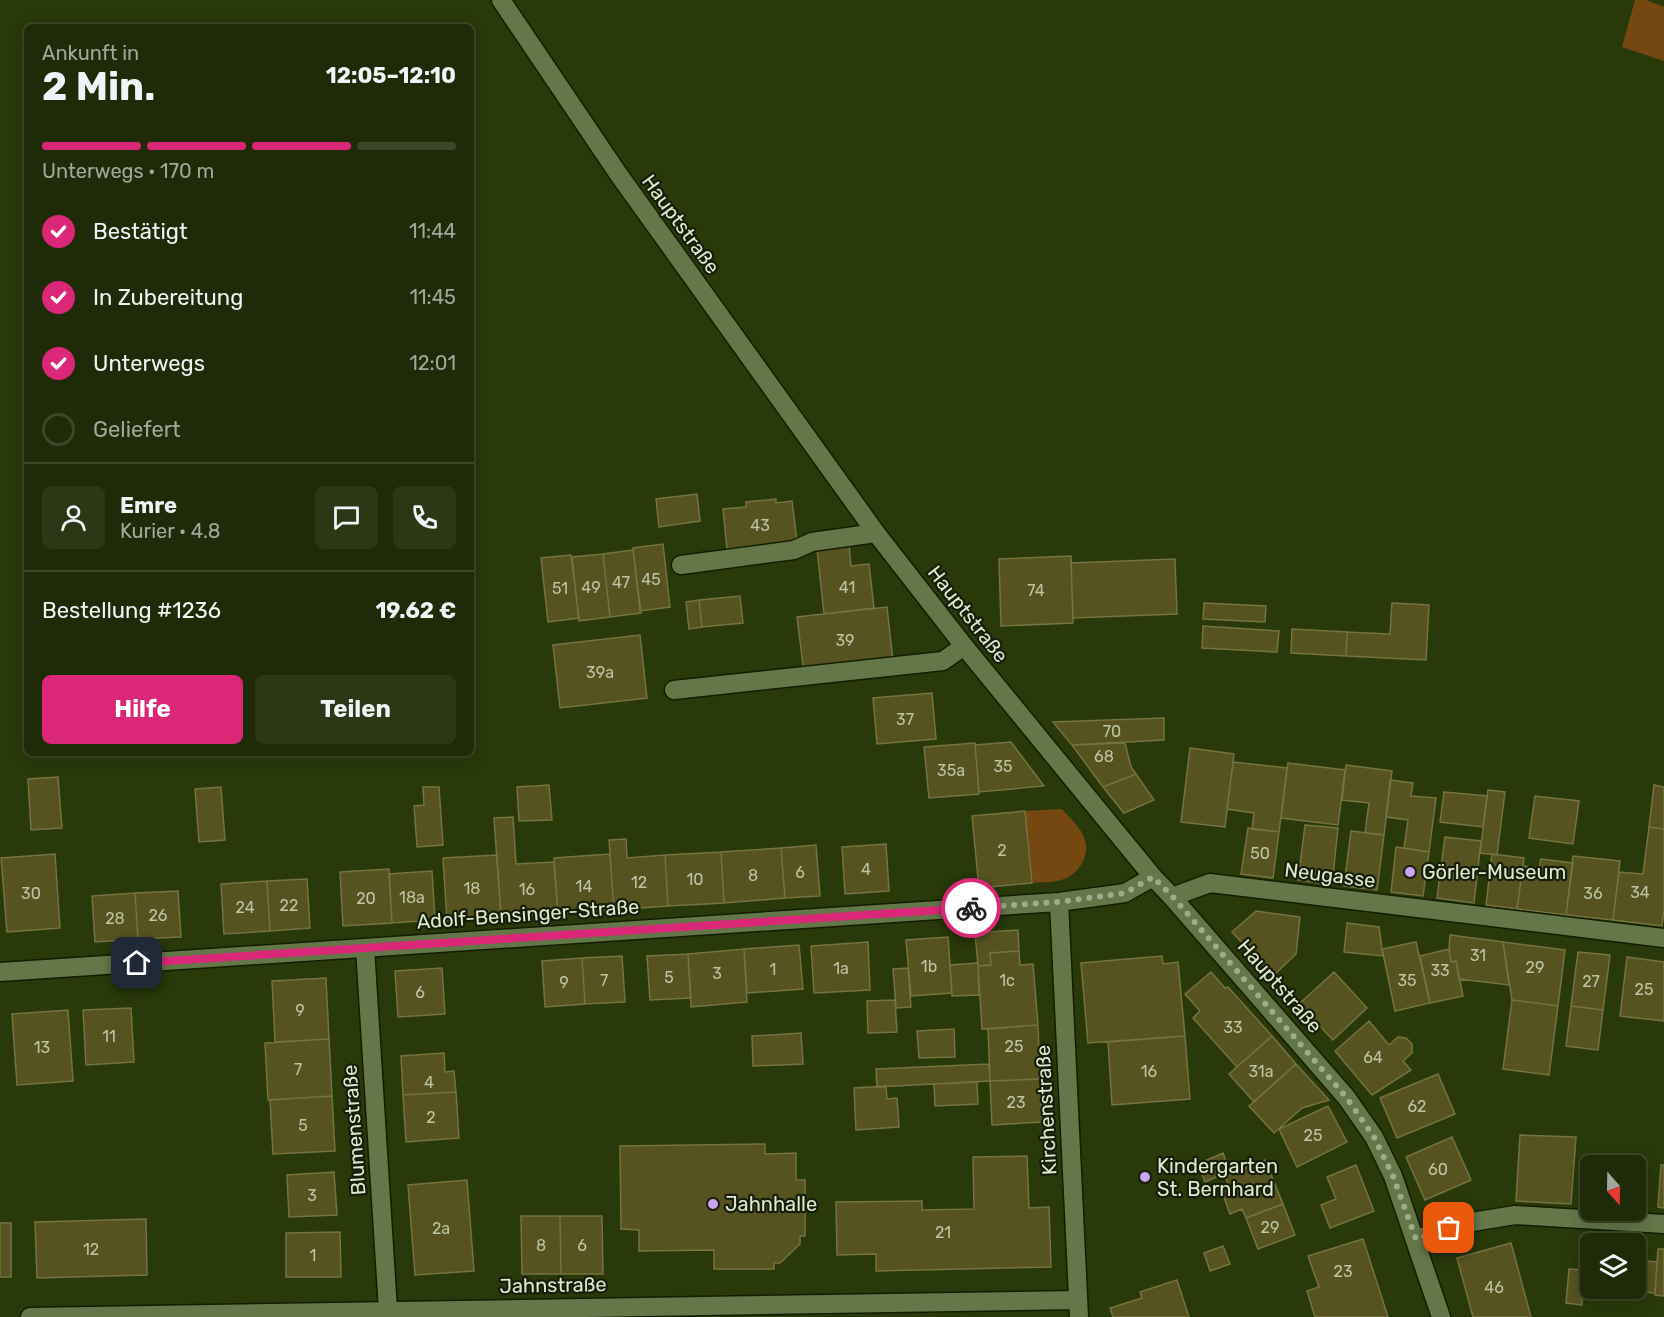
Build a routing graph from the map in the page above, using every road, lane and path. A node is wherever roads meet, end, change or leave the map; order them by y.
1 (501, 0) edge
2 (876, 533) junction
3 (681, 565) dead end
4 (964, 646) junction
5 (674, 690) dead end
6 (1153, 877) junction
7 (1173, 897) junction
8 (1059, 902) junction
9 (1664, 939) edge
10 (364, 948) junction
11 (0, 972) edge
12 (1664, 1224) edge
13 (1416, 1239) junction
14 (1078, 1308) edge
15 (388, 1310) junction
16 (30, 1317) edge
17 (1441, 1317) edge

1 - 2 street, Hauptstraße
2 - 3 street
2 - 4 street, Hauptstraße
4 - 5 street
4 - 6 street, Hauptstraße
6 - 7 street, Hauptstraße
6 - 8 street
7 - 9 street, Neugasse
7 - 13 street, Hauptstraße
8 - 10 street, Adolf-Bensinger-Straße
8 - 14 street, Kirchenstraße
10 - 11 street, Adolf-Bensinger-Straße
10 - 15 street, Blumenstraße
12 - 13 street
13 - 17 street, Hauptstraße
14 - 15 street, Jahnstraße
15 - 16 street, Jahnstraße

